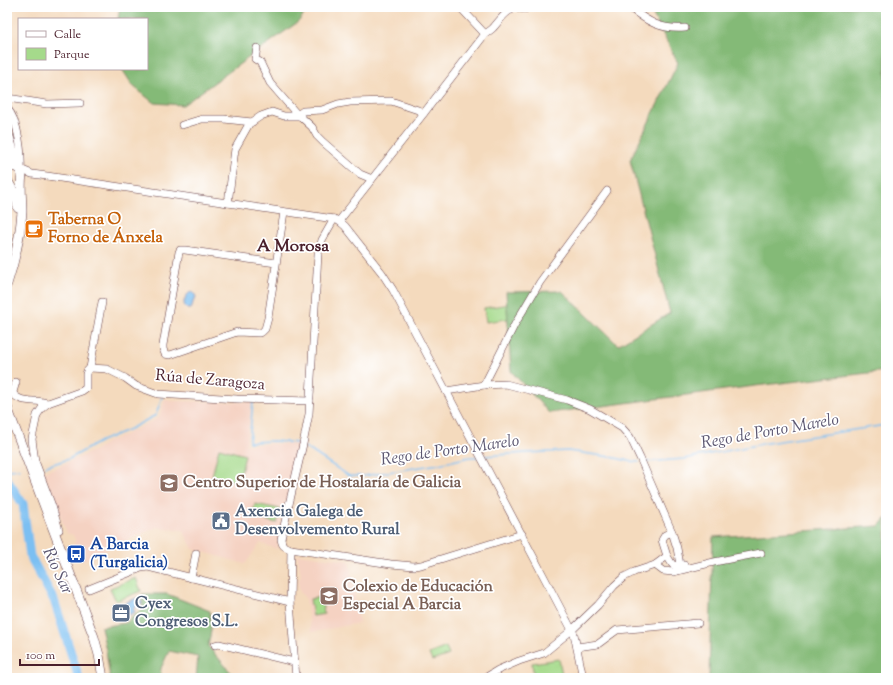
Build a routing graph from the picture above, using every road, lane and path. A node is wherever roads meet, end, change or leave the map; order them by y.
1 (460, 7) edge
2 (526, 7) edge
3 (629, 7) edge
4 (685, 28) dead end
5 (485, 34) junction
6 (258, 48) dead end
7 (7, 98) edge
8 (80, 103) dead end
9 (7, 108) edge
10 (424, 114) junction
11 (300, 116) junction
12 (252, 122) junction
13 (182, 125) dead end
14 (7, 130) edge
15 (18, 173) edge
16 (372, 179) junction
17 (7, 181) edge
18 (607, 191) dead end
19 (228, 203) junction
20 (284, 212) junction
21 (336, 220) junction
22 (20, 230) junction
23 (10, 262) edge
24 (276, 263) junction
25 (7, 284) edge
26 (102, 302) dead end
27 (90, 368) junction
28 (16, 382) dead end
29 (484, 385) junction
30 (7, 387) edge
31 (446, 391) junction
32 (14, 395) junction
33 (310, 401) junction
34 (48, 403) junction
35 (7, 407) edge
36 (16, 429) junction
37 (32, 440) junction
38 (24, 446) junction
39 (58, 530) junction
40 (672, 532) junction
41 (522, 534) junction
42 (291, 549) junction
43 (196, 553) dead end
44 (761, 553) dead end
45 (667, 556) junction
46 (714, 562) junction
47 (680, 565) junction
48 (655, 566) junction
49 (191, 578) junction
50 (89, 588) dead end
51 (290, 602) junction
52 (698, 623) dead end
53 (572, 630) junction
54 (215, 645) dead end
55 (577, 647) junction
56 (294, 662) junction
57 (103, 678) edge
58 (296, 678) edge
59 (485, 678) edge
60 (582, 678) edge

1 - 5 street
2 - 5 street
3 - 4 street
5 - 10 street
6 - 11 street
7 - 8 street
9 - 15 street
10 - 11 street
10 - 16 street
11 - 12 street
11 - 16 street
12 - 13 street
12 - 19 street
14 - 15 main road
15 - 17 main road
15 - 19 street
15 - 22 main road
16 - 21 street
17 - 22 main road
18 - 29 street
19 - 20 street
20 - 21 street
20 - 24 street
21 - 31 street
21 - 33 street
22 - 23 main road
23 - 25 main road
24 - 24 street
26 - 27 street
27 - 33 street, Rúa de Zaragoza
27 - 34 street
28 - 32 street
29 - 31 street
29 - 40 street
30 - 32 street
31 - 41 street
32 - 34 street
33 - 42 street
34 - 37 street
35 - 36 main road
36 - 38 main road
36 - 57 main road
37 - 38 street
37 - 39 street
38 - 39 main road
39 - 57 main road
40 - 45 street
40 - 47 street
41 - 42 street
41 - 53 street
42 - 51 street
43 - 49 street
44 - 46 street
45 - 47 street
45 - 48 street
46 - 47 street
46 - 48 street
48 - 53 street
49 - 50 street
49 - 51 street
51 - 56 street
52 - 55 street
53 - 55 street
53 - 59 street
54 - 56 street
55 - 60 street
56 - 58 street

